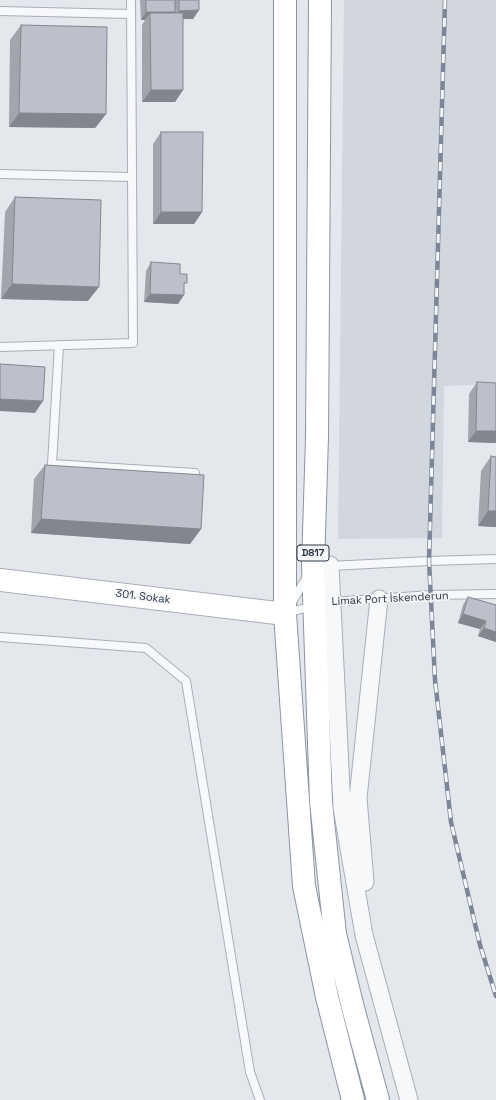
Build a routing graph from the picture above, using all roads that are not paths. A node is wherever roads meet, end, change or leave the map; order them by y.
1 (130, 0) edge
2 (285, 0) edge
3 (320, 0) edge
4 (0, 11) edge
5 (130, 14) junction
6 (0, 174) edge
7 (132, 177) junction
8 (319, 187) junction
9 (286, 189) junction
10 (59, 345) junction
11 (0, 347) edge
12 (195, 473) edge
13 (496, 559) edge
14 (321, 566) junction
15 (0, 580) edge
16 (496, 594) edge
17 (379, 600) junction
18 (323, 603) junction
19 (285, 614) junction
20 (0, 638) edge
21 (364, 935) junction
22 (260, 1100) edge
23 (353, 1100) edge
24 (378, 1100) edge
25 (409, 1100) edge

1 - 5 lane
2 - 9 main road, D817
3 - 8 main road, D817
4 - 5 lane
5 - 7 lane
6 - 7 lane
7 - 10 lane
8 - 9 main road
8 - 14 main road, D817
9 - 19 main road, D817
10 - 11 lane
10 - 12 lane
13 - 14 lane
14 - 18 main road, D817
14 - 19 lane
15 - 19 main road, 301. Sokak
16 - 17 lane, Limak Port İskenderun
17 - 18 lane, Limak Port İskenderun
17 - 21 street
18 - 19 lane, Limak Port İskenderun
18 - 21 street
18 - 24 main road, D817
19 - 23 main road, D817
20 - 22 lane
21 - 25 street

